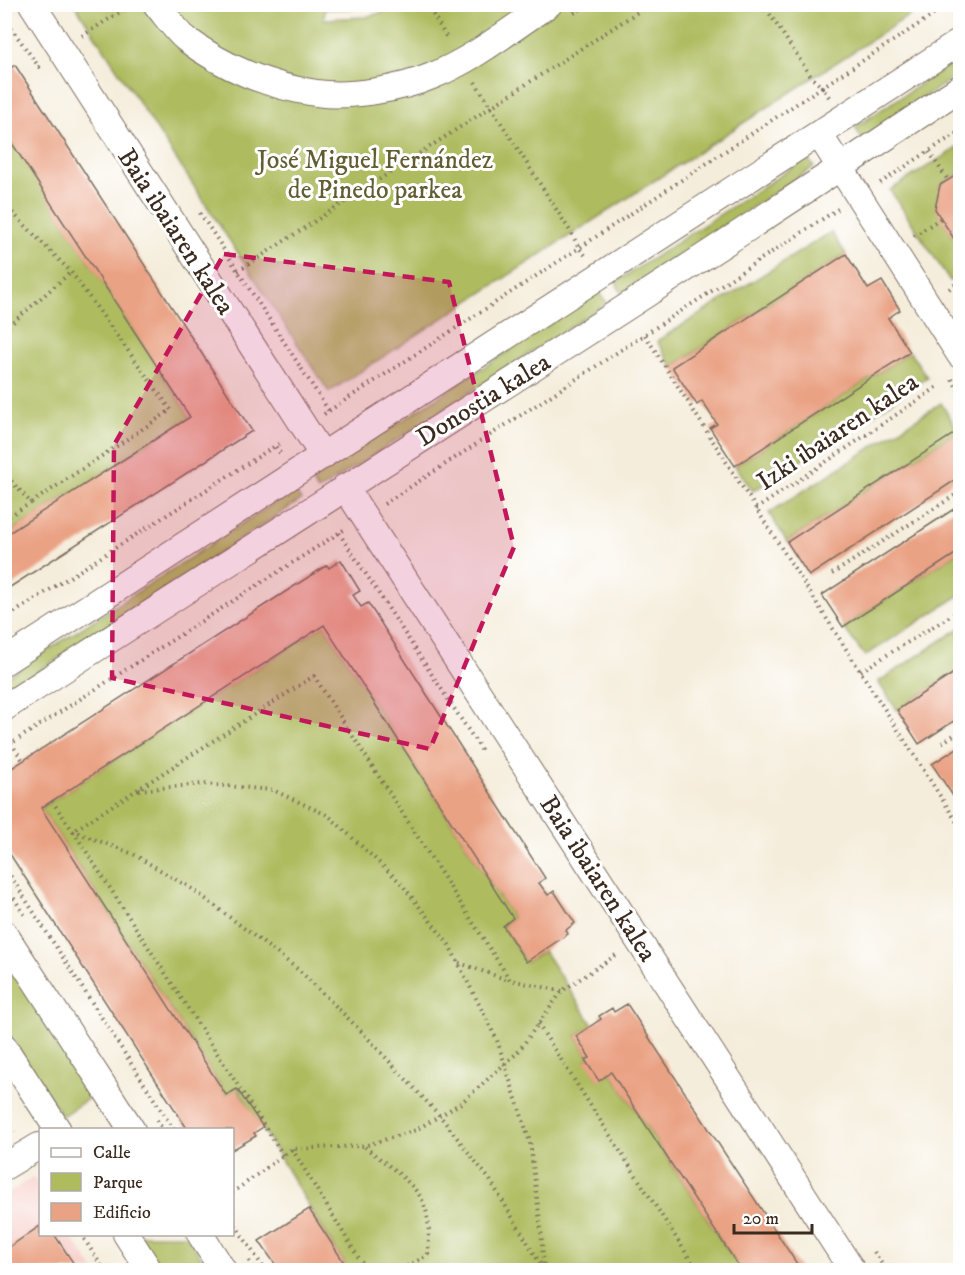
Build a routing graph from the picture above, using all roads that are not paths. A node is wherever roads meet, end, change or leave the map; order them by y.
1 (32, 4) edge
2 (156, 4) edge
3 (549, 4) edge
4 (960, 42) edge
5 (960, 88) edge
6 (819, 134) junction
7 (839, 168) junction
8 (960, 355) edge
9 (323, 456) junction
10 (345, 487) junction
11 (4, 662) edge
12 (4, 708) edge
13 (4, 933) edge
14 (4, 1047) edge
15 (44, 1128) edge
16 (131, 1128) edge
17 (39, 1144) edge
18 (4, 1167) edge
19 (127, 1236) edge
20 (201, 1236) edge
21 (149, 1270) edge
22 (223, 1270) edge
23 (852, 1270) edge

1 - 9 street, Baia ibaiaren kalea
2 - 3 street
4 - 6 street, Donostia kalea
5 - 7 street, Donostia kalea
6 - 7 street
6 - 9 street, Donostia kalea
7 - 8 street
7 - 10 street, Donostia kalea
9 - 11 street, Donostia kalea
10 - 12 street, Donostia kalea
10 - 23 street, Baia ibaiaren kalea
13 - 16 street
14 - 15 street
17 - 18 street
19 - 21 street
20 - 22 street

